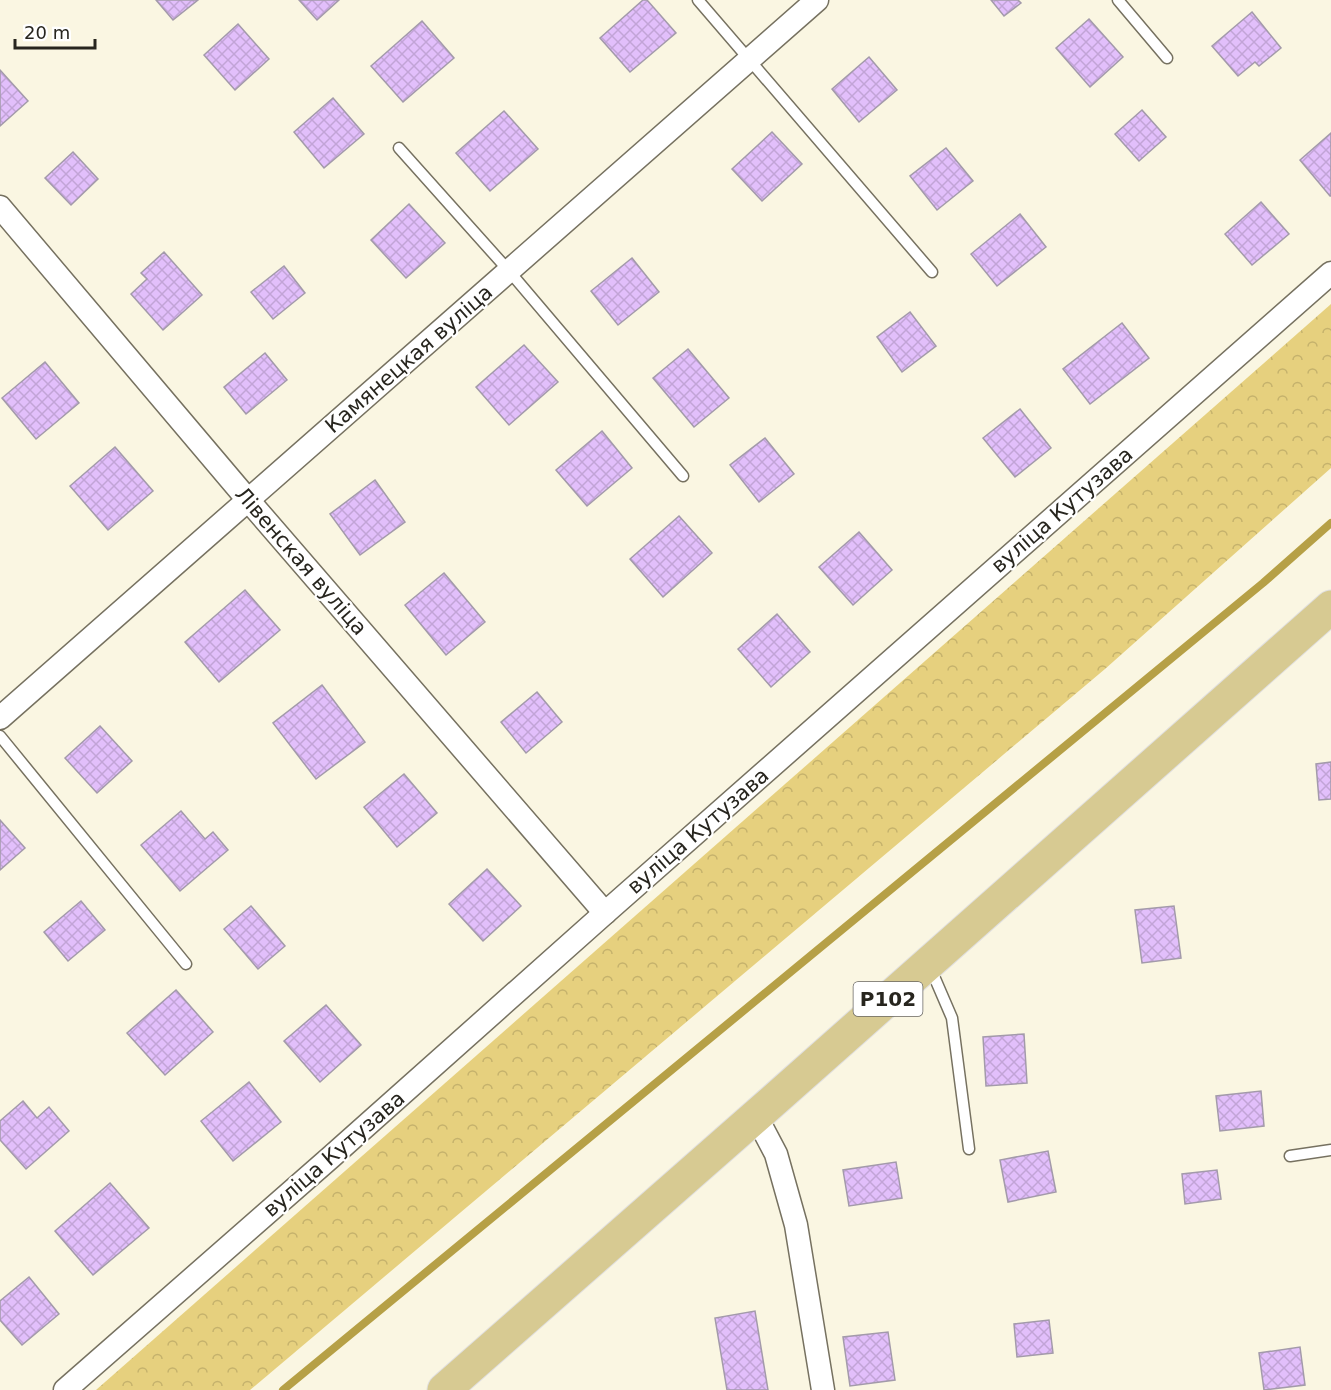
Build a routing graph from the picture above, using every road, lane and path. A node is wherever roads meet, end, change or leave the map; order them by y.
1 (698, 0) edge
2 (817, 0) edge
3 (1118, 0) edge
4 (1167, 58) dead end
5 (749, 60) junction
6 (399, 148) dead end
7 (0, 207) edge
8 (509, 271) junction
9 (932, 272) dead end
10 (1331, 273) edge
11 (682, 476) dead end
12 (248, 500) junction
13 (1331, 607) edge
14 (0, 718) edge
15 (0, 736) edge
16 (605, 913) junction
17 (186, 964) dead end
18 (928, 964) junction
19 (756, 1116) junction
20 (969, 1149) dead end
21 (1331, 1150) edge
22 (1290, 1156) dead end
23 (65, 1390) edge
24 (444, 1390) edge
25 (823, 1390) edge

1 - 5 lane
2 - 5 street, Камянецкая вуліца
3 - 4 lane
5 - 8 street, Камянецкая вуліца
5 - 9 lane
6 - 8 lane
7 - 12 street, Лівенская вуліца
8 - 11 lane
8 - 12 street, Камянецкая вуліца
10 - 16 street, вуліца Кутузава
12 - 14 street, Камянецкая вуліца
12 - 16 street, Лівенская вуліца
13 - 18 main road, Р102
15 - 17 lane
16 - 23 street, вуліца Кутузава
18 - 19 main road, Р102
18 - 20 lane
19 - 24 main road, Р102
19 - 25 street
21 - 22 lane

